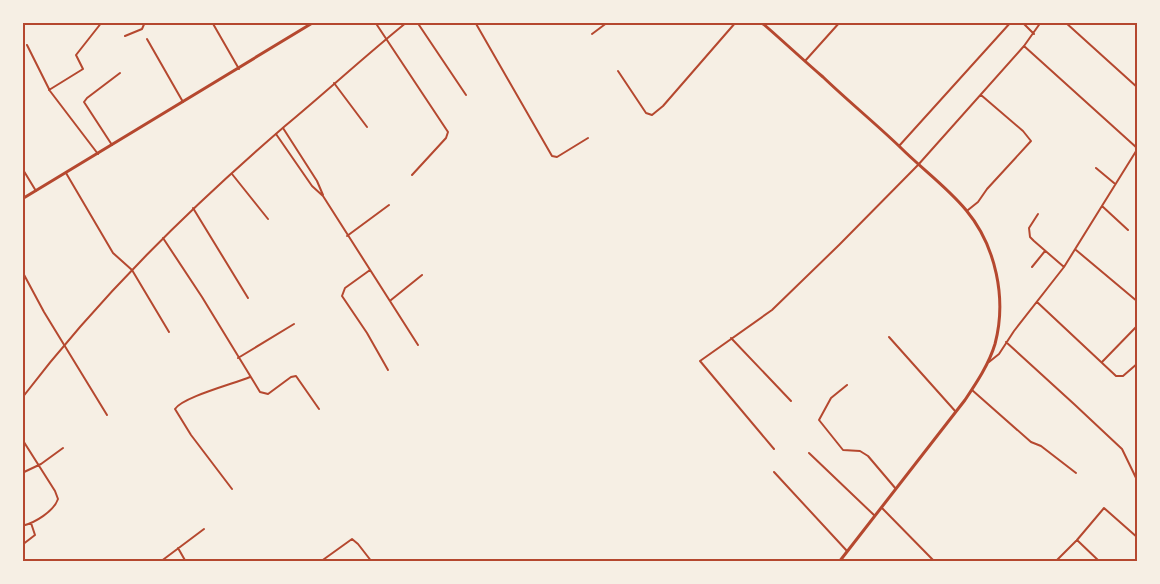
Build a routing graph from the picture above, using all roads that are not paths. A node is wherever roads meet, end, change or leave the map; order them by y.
1 (102, 22) edge
2 (145, 22) edge
3 (212, 22) edge
4 (314, 22) edge
5 (375, 22) edge
6 (407, 22) edge
7 (417, 22) edge
8 (475, 22) edge
9 (608, 22) edge
10 (736, 22) edge
11 (761, 22) edge
12 (840, 22) edge
13 (1011, 22) edge
14 (1022, 22) edge
15 (1041, 22) edge
16 (1065, 22) edge
17 (592, 34) dead end
18 (1034, 34) junction
19 (125, 36) dead end
20 (147, 39) dead end
21 (386, 40) junction
22 (27, 45) dead end
23 (1024, 46) junction
24 (805, 61) junction
25 (239, 69) junction
26 (618, 71) dead end
27 (120, 73) dead end
28 (334, 83) junction
29 (1137, 88) edge
30 (49, 90) junction
31 (466, 95) dead end
32 (981, 95) junction
33 (183, 102) junction
34 (367, 127) dead end
35 (283, 128) junction
36 (276, 134) junction
37 (588, 138) dead end
38 (112, 145) junction
39 (899, 146) junction
40 (1137, 148) edge
41 (98, 154) junction
42 (918, 165) junction
43 (22, 168) edge
44 (1096, 168) dead end
45 (66, 173) junction
46 (232, 174) junction
47 (412, 175) dead end
48 (1115, 184) junction
49 (36, 190) junction
50 (323, 196) junction
51 (22, 199) edge
52 (389, 205) dead end
53 (1102, 207) junction
54 (193, 208) junction
55 (967, 211) junction
56 (1038, 214) dead end
57 (268, 219) dead end
58 (1128, 230) dead end
59 (347, 236) junction
60 (163, 238) junction
61 (1076, 249) junction
62 (1045, 251) junction
63 (1032, 267) dead end
64 (1064, 267) junction
65 (132, 270) junction
66 (370, 270) junction
67 (22, 271) edge
68 (422, 275) dead end
69 (248, 298) dead end
70 (391, 300) junction
71 (1037, 302) junction
72 (1137, 302) edge
73 (294, 324) dead end
74 (1137, 325) edge
75 (169, 332) dead end
76 (889, 337) dead end
77 (731, 338) junction
78 (1006, 342) junction
79 (65, 344) junction
80 (418, 345) dead end
81 (238, 358) junction
82 (1102, 362) junction
83 (988, 363) junction
84 (1137, 363) edge
85 (388, 370) dead end
86 (250, 377) junction
87 (847, 385) dead end
88 (972, 390) junction
89 (22, 398) edge
90 (790, 401) dead end
91 (319, 409) dead end
92 (956, 412) junction
93 (107, 415) dead end
94 (22, 439) edge
95 (63, 448) dead end
96 (774, 449) dead end
97 (809, 453) dead end
98 (38, 465) junction
99 (774, 472) dead end
100 (22, 473) edge
101 (1076, 473) dead end
102 (1137, 482) edge
103 (232, 489) dead end
104 (896, 489) junction
105 (881, 507) junction
106 (875, 516) junction
107 (31, 523) junction
108 (22, 525) edge
109 (204, 529) dead end
110 (1137, 538) edge
111 (1077, 540) junction
112 (22, 545) edge
113 (178, 548) junction
114 (847, 551) junction
115 (160, 561) edge
116 (186, 561) edge
117 (320, 561) edge
118 (372, 561) edge
119 (839, 561) edge
120 (935, 561) edge
121 (1055, 561) edge
122 (1101, 561) edge

1 - 30 street
2 - 19 street
3 - 25 street
4 - 25 main road
5 - 21 street
6 - 21 street
7 - 31 street
8 - 37 street
9 - 17 street
10 - 26 street
11 - 24 main road
12 - 24 street
13 - 39 street
14 - 18 street
15 - 18 street
16 - 29 street
18 - 23 street
20 - 33 street
21 - 28 street
21 - 47 street
22 - 30 street
23 - 32 street
23 - 40 street
24 - 39 main road
25 - 33 main road
27 - 38 street
28 - 34 street
28 - 35 street
30 - 41 street
32 - 42 street
32 - 55 street
33 - 38 main road
35 - 36 street
35 - 50 street
36 - 46 street
36 - 50 street
38 - 41 main road
39 - 42 main road
40 - 48 street
41 - 45 main road
42 - 55 main road
42 - 77 street
43 - 49 street
44 - 48 street
45 - 49 main road
45 - 65 street
46 - 54 street
46 - 57 street
48 - 53 street
49 - 51 main road
50 - 59 street
52 - 59 street
53 - 58 street
53 - 61 street
54 - 60 street
54 - 69 street
55 - 83 main road
56 - 62 street
59 - 66 street
60 - 65 street
60 - 81 street
61 - 64 street
61 - 72 street
62 - 63 street
62 - 64 street
64 - 71 street
65 - 75 street
65 - 79 street
66 - 70 street
66 - 85 street
67 - 79 street
68 - 70 street
70 - 80 street
71 - 78 street
71 - 82 street
73 - 81 street
74 - 82 street
76 - 92 street
77 - 90 street
77 - 96 street
78 - 83 street
78 - 102 street
79 - 89 street
79 - 93 street
81 - 86 street
82 - 84 street
83 - 88 main road
86 - 91 street
86 - 103 street
87 - 104 street
88 - 92 main road
88 - 101 street
92 - 104 main road
94 - 98 street
95 - 98 street
97 - 106 street
98 - 100 street
98 - 107 street
99 - 114 street
104 - 105 main road
105 - 106 main road
105 - 120 street
106 - 114 main road
107 - 108 street
107 - 112 street
109 - 113 street
110 - 111 street
111 - 121 street
111 - 122 street
113 - 115 street
113 - 116 street
114 - 119 main road
117 - 118 street

